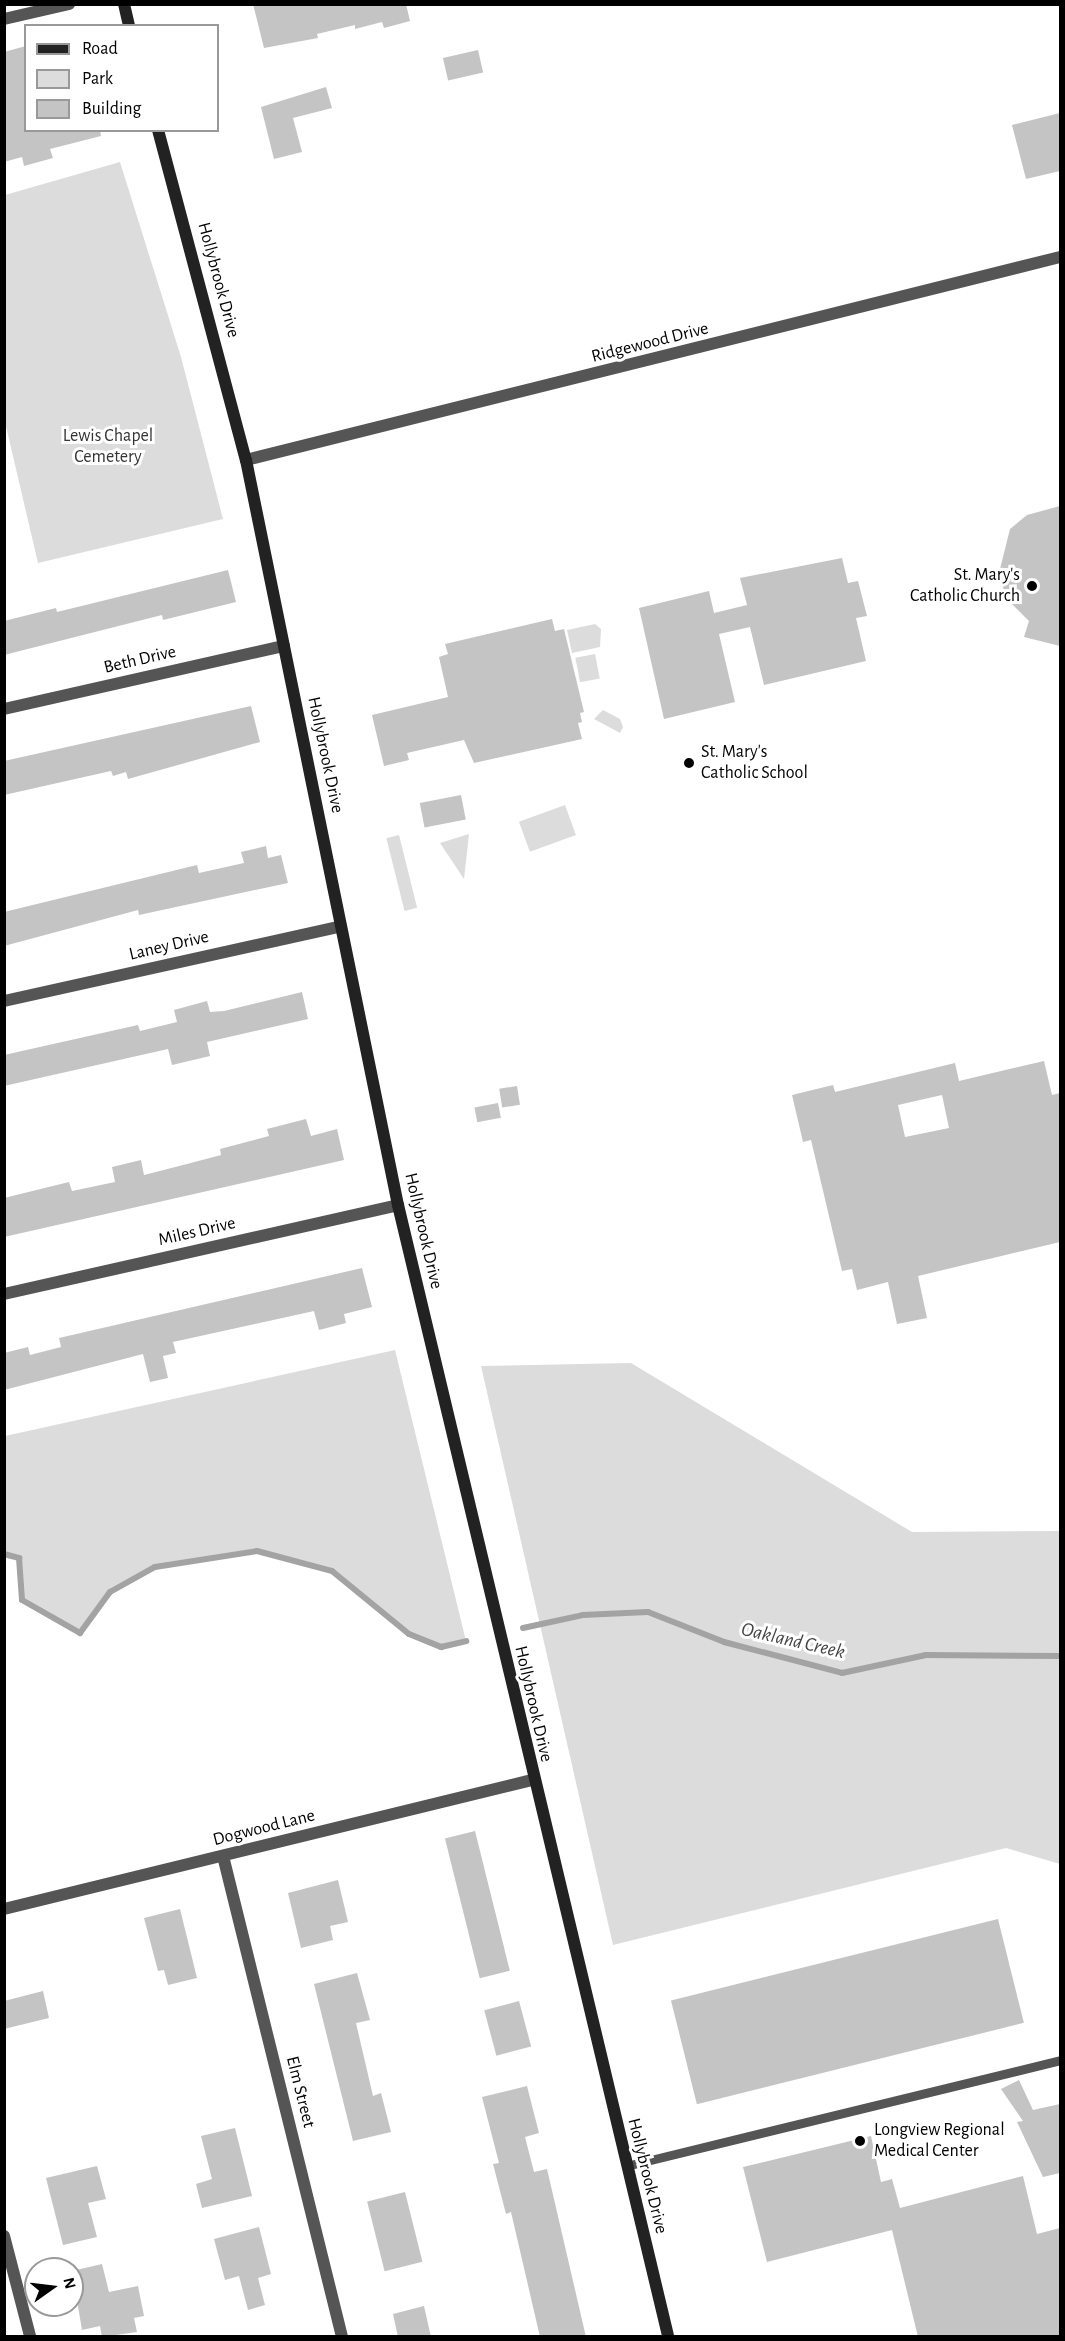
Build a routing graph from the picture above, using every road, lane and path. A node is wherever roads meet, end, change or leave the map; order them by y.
1 (69, 4) edge
2 (124, 4) edge
3 (4, 20) edge
4 (129, 24) edge
5 (159, 132) edge
6 (1060, 258) edge
7 (246, 460) junction
8 (284, 646) junction
9 (4, 709) edge
10 (341, 926) junction
11 (4, 1001) edge
12 (398, 1205) junction
13 (4, 1294) edge
14 (532, 1780) junction
15 (223, 1856) junction
16 (4, 1909) edge
17 (1060, 2060) edge
18 (626, 2166) junction
19 (4, 2236) edge
20 (30, 2337) edge
21 (342, 2337) edge
22 (668, 2337) edge

1 - 3 street
2 - 4 main road
5 - 7 main road, Hollybrook Drive
6 - 7 street, Ridgewood Drive
7 - 8 main road, Hollybrook Drive
8 - 9 street, Beth Drive
8 - 10 main road, Hollybrook Drive
10 - 11 street, Laney Drive
10 - 12 main road, Hollybrook Drive
12 - 13 street, Miles Drive
12 - 14 main road, Hollybrook Drive
14 - 15 street, Dogwood Lane
14 - 18 main road, Hollybrook Drive
15 - 16 street, Dogwood Lane
15 - 21 street, Elm Street
17 - 18 lane
18 - 22 main road, Hollybrook Drive
19 - 20 street

